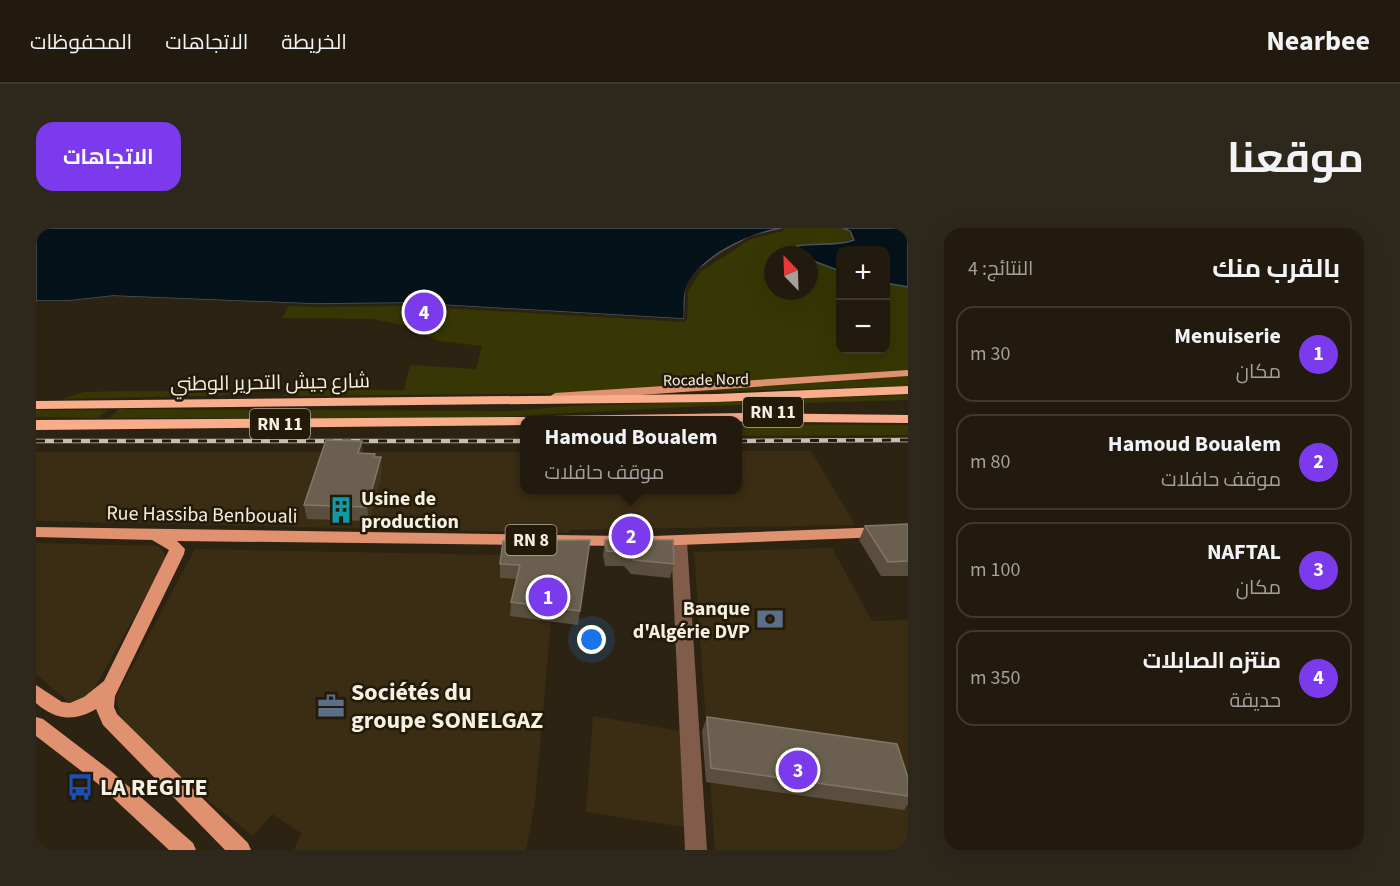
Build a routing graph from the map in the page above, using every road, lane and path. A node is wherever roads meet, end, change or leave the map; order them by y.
1 (908, 373) edge
2 (908, 390) edge
3 (504, 400) junction
4 (36, 405) edge
5 (908, 407) edge
6 (656, 416) edge
7 (742, 417) edge
8 (908, 419) edge
9 (520, 421) edge
10 (36, 424) edge
11 (36, 531) edge
12 (908, 531) edge
13 (154, 535) junction
14 (679, 541) junction
15 (112, 684) junction
16 (36, 692) edge
17 (36, 725) edge
18 (185, 850) edge
19 (240, 850) edge
20 (696, 850) edge

1 - 3 main road
2 - 3 highway, Rocade Nord / RN 11
3 - 4 highway, شارع جيش التحرير الوطني
5 - 6 highway, Rocade Nord / RN 11
7 - 8 highway
9 - 10 highway, شارع جيش التحرير الوطني / RN 11
11 - 13 main road, Rue Hassiba Benbouali / RN 8
12 - 14 main road, Rue Hassiba Benbouali / RN 8
13 - 14 main road, Rue Hassiba Benbouali / RN 8
13 - 15 main road
14 - 20 street
15 - 16 main road
15 - 19 main road
17 - 18 main road

